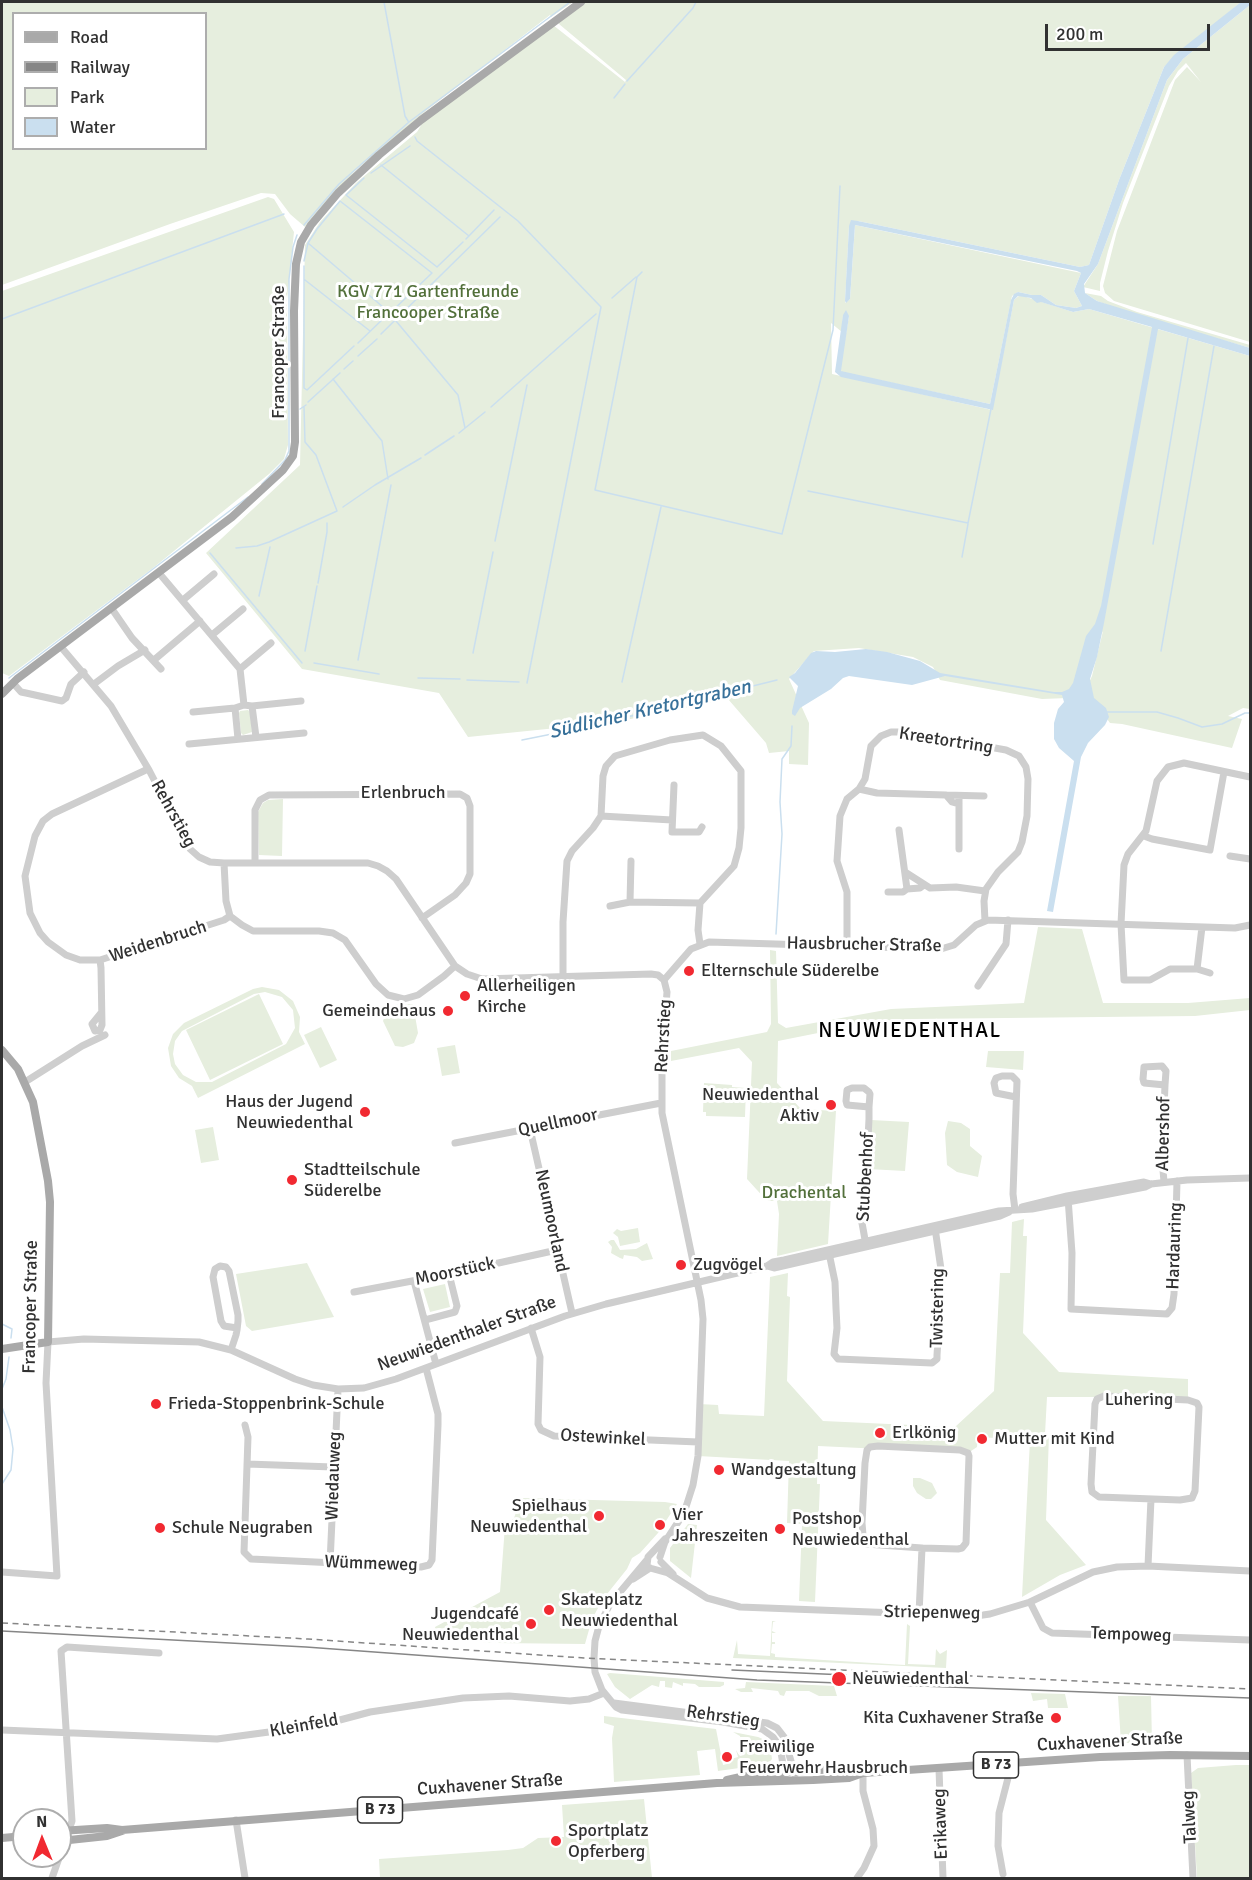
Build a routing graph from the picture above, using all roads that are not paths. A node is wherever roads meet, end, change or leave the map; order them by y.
1 (580, 2) edge
2 (159, 573) junction
3 (214, 574) dead end
4 (183, 600) junction
5 (112, 609) junction
6 (243, 609) dead end
7 (200, 621) junction
8 (212, 635) junction
9 (271, 642) dead end
10 (61, 646) junction
11 (145, 650) junction
12 (154, 660) junction
13 (162, 669) dead end
14 (240, 669) junction
15 (84, 672) junction
16 (13, 683) junction
17 (94, 684) junction
18 (2, 694) edge
19 (302, 701) dead end
20 (244, 705) junction
21 (252, 706) junction
22 (235, 708) junction
23 (193, 712) dead end
24 (304, 733) dead end
25 (256, 737) junction
26 (238, 739) junction
27 (189, 744) dead end
28 (148, 769) junction
29 (1224, 772) junction
30 (1251, 777) edge
31 (674, 785) dead end
32 (859, 789) junction
33 (984, 796) dead end
34 (959, 800) junction
35 (601, 816) junction
36 (672, 820) junction
37 (702, 827) dead end
38 (899, 830) dead end
39 (1144, 836) junction
40 (959, 849) dead end
41 (1230, 855) dead end
42 (1251, 859) edge
43 (631, 861) dead end
44 (255, 863) junction
45 (224, 864) junction
46 (905, 872) junction
47 (924, 885) junction
48 (907, 889) junction
49 (985, 891) junction
50 (888, 892) dead end
51 (630, 902) junction
52 (700, 903) junction
53 (610, 906) dead end
54 (230, 916) junction
55 (422, 918) junction
56 (1008, 920) junction
57 (985, 921) junction
58 (1121, 924) junction
59 (1251, 925) edge
60 (1202, 927) junction
61 (700, 944) junction
62 (846, 946) junction
63 (100, 960) junction
64 (455, 966) junction
65 (1197, 969) junction
66 (1210, 973) dead end
67 (563, 977) junction
68 (664, 980) junction
69 (978, 986) dead end
70 (101, 1013) dead end
71 (105, 1035) dead end
72 (2, 1050) edge
73 (25, 1082) junction
74 (1165, 1085) dead end
75 (1016, 1097) dead end
76 (661, 1103) junction
77 (869, 1107) dead end
78 (530, 1128) junction
79 (455, 1143) dead end
80 (1251, 1178) edge
81 (1177, 1181) junction
82 (1164, 1182) junction
83 (1068, 1198) junction
84 (1015, 1210) junction
85 (935, 1228) junction
86 (866, 1244) junction
87 (557, 1250) junction
88 (829, 1252) junction
89 (448, 1274) junction
90 (414, 1281) junction
91 (698, 1282) junction
92 (354, 1292) dead end
93 (572, 1313) junction
94 (425, 1320) junction
95 (237, 1328) junction
96 (531, 1328) junction
97 (48, 1342) junction
98 (2, 1349) edge
99 (231, 1350) junction
100 (436, 1364) junction
101 (426, 1368) junction
102 (338, 1389) junction
103 (245, 1425) dead end
104 (698, 1442) junction
105 (247, 1464) junction
106 (333, 1467) junction
107 (1151, 1499) junction
108 (922, 1548) junction
109 (654, 1562) junction
110 (330, 1563) junction
111 (1148, 1566) junction
112 (1251, 1571) edge
113 (2, 1572) edge
114 (1030, 1602) junction
115 (919, 1614) junction
116 (1251, 1640) edge
117 (159, 1653) dead end
118 (604, 1693) junction
119 (612, 1702) junction
120 (2, 1730) edge
121 (66, 1732) junction
122 (1187, 1755) junction
123 (1251, 1756) edge
124 (1009, 1764) junction
125 (939, 1769) junction
126 (795, 1771) junction
127 (784, 1772) junction
128 (863, 1773) junction
129 (796, 1781) junction
130 (785, 1782) junction
131 (717, 1783) junction
132 (71, 1808) edge
133 (236, 1820) junction
134 (72, 1830) edge
135 (122, 1830) junction
136 (72, 1839) edge
137 (1003, 1874) dead end
138 (245, 1878) edge
139 (856, 1878) edge
140 (943, 1878) edge
141 (1192, 1878) edge

1 - 2 main road, Francoper Straße
2 - 4 street
2 - 5 main road, Francoper Straße
3 - 4 street
4 - 7 street
5 - 10 main road, Francoper Straße
5 - 11 street
6 - 8 street
7 - 8 street
7 - 12 street
8 - 14 street
9 - 14 street
10 - 15 street, Rehrstieg
10 - 16 main road, Francoper Straße
11 - 12 street
11 - 17 street
12 - 13 street
14 - 20 street
15 - 16 street
15 - 17 street, Rehrstieg
16 - 18 main road, Francoper Straße
17 - 28 street, Rehrstieg
19 - 21 street
20 - 21 street
20 - 22 street
21 - 25 street
22 - 23 street
22 - 26 street
24 - 25 street
25 - 26 street
26 - 27 street
28 - 45 street, Rehrstieg
28 - 63 street, Weidenbruch
29 - 30 street
29 - 39 street
29 - 39 street
31 - 36 street
32 - 34 street
32 - 49 street, Kreetortring
32 - 62 street, Kreetortring
33 - 34 street
34 - 40 street
35 - 36 street
35 - 52 street
35 - 67 street
36 - 37 street
38 - 46 street
39 - 58 street
41 - 42 street
43 - 51 street
44 - 45 street, Rehrstieg
44 - 55 street, Rehrstieg
44 - 55 street, Erlenbruch
45 - 54 street
46 - 47 street
46 - 48 street
47 - 48 street
47 - 49 street
48 - 50 street
49 - 57 street
51 - 52 street
51 - 53 street
52 - 61 street
54 - 63 street, Weidenbruch
54 - 64 street
55 - 64 street, Rehrstieg
56 - 57 street
56 - 58 street
56 - 69 street
57 - 62 street, Hausbrucher Straße
58 - 60 street
58 - 65 street
59 - 60 street
60 - 65 street
61 - 62 street, Hausbrucher Straße
61 - 68 street
63 - 70 street
64 - 67 street, Rehrstieg
65 - 66 street
67 - 68 street, Rehrstieg
68 - 76 street, Rehrstieg
71 - 73 street
72 - 73 main road, Francoper Straße
73 - 97 main road, Francoper Straße
74 - 82 street, Albershof
75 - 84 street
76 - 78 street, Quellmoor
76 - 91 street, Rehrstieg
77 - 86 street, Stubbenhof
78 - 79 street, Quellmoor
78 - 87 street, Neumoorland
80 - 81 street, Neuwiedenthaler Straße
81 - 82 street, Neuwiedenthaler Straße
81 - 83 street, Hardauring
82 - 83 street, Neuwiedenthaler Straße
83 - 84 street, Neuwiedenthaler Straße
84 - 85 street, Neuwiedenthaler Straße
85 - 86 street, Neuwiedenthaler Straße
85 - 88 street, Twistering
86 - 88 street, Neuwiedenthaler Straße
87 - 89 street, Moorstück
87 - 93 street, Neumoorland
88 - 91 street, Neuwiedenthaler Straße
89 - 90 street, Moorstück
89 - 94 street
90 - 92 street, Moorstück
90 - 94 street
91 - 93 street, Neuwiedenthaler Straße
91 - 104 street, Rehrstieg
93 - 96 street, Neuwiedenthaler Straße
94 - 100 street
95 - 95 street
95 - 99 street
96 - 100 street, Neuwiedenthaler Straße
96 - 104 street, Ostewinkel
97 - 98 main road, Neuwiedenthaler Straße
97 - 99 street, Neuwiedenthaler Straße
97 - 113 street, Francoper Straße
99 - 102 street, Neuwiedenthaler Straße
100 - 101 street, Neuwiedenthaler Straße
101 - 102 street, Neuwiedenthaler Straße
101 - 110 street, Wümmeweg
102 - 106 street, Wiedauweg
103 - 105 street, Wümmeweg
104 - 109 street, Rehrstieg
105 - 106 street
105 - 110 street, Wümmeweg
106 - 110 street, Wiedauweg
107 - 107 street, Luhering
107 - 111 street
108 - 108 street
108 - 115 street
109 - 115 street, Striepenweg
109 - 118 street, Rehrstieg
111 - 112 street, Striepenweg
111 - 114 street, Striepenweg
114 - 115 street, Striepenweg
114 - 116 street, Tempoweg
117 - 121 street
118 - 119 street, Rehrstieg
118 - 121 street, Kleinfeld
119 - 126 street, Rehrstieg
119 - 127 street, Rehrstieg
120 - 121 street, Kleinfeld
121 - 132 street
122 - 123 main road, Cuxhavener Straße / B 73
122 - 124 main road, Cuxhavener Straße / B 73
122 - 141 street, Talweg
124 - 125 main road, Cuxhavener Straße / B 73
124 - 137 street
125 - 128 main road, Cuxhavener Straße / B 73
125 - 140 street, Erikaweg
126 - 127 main road, Cuxhavener Straße / B 73
126 - 128 main road, Cuxhavener Straße / B 73
126 - 129 street, Rehrstieg
127 - 130 street, Rehrstieg
127 - 131 main road, Cuxhavener Straße / B 73
128 - 129 main road, Cuxhavener Straße / B 73
128 - 139 street
129 - 130 main road, Cuxhavener Straße / B 73
130 - 131 main road, Cuxhavener Straße / B 73
131 - 133 main road, Cuxhavener Straße / B 73
133 - 135 main road, Cuxhavener Straße / B 73
133 - 138 street
134 - 135 main road, Cuxhavener Straße / B 73
135 - 136 main road, Cuxhavener Straße / B 73

